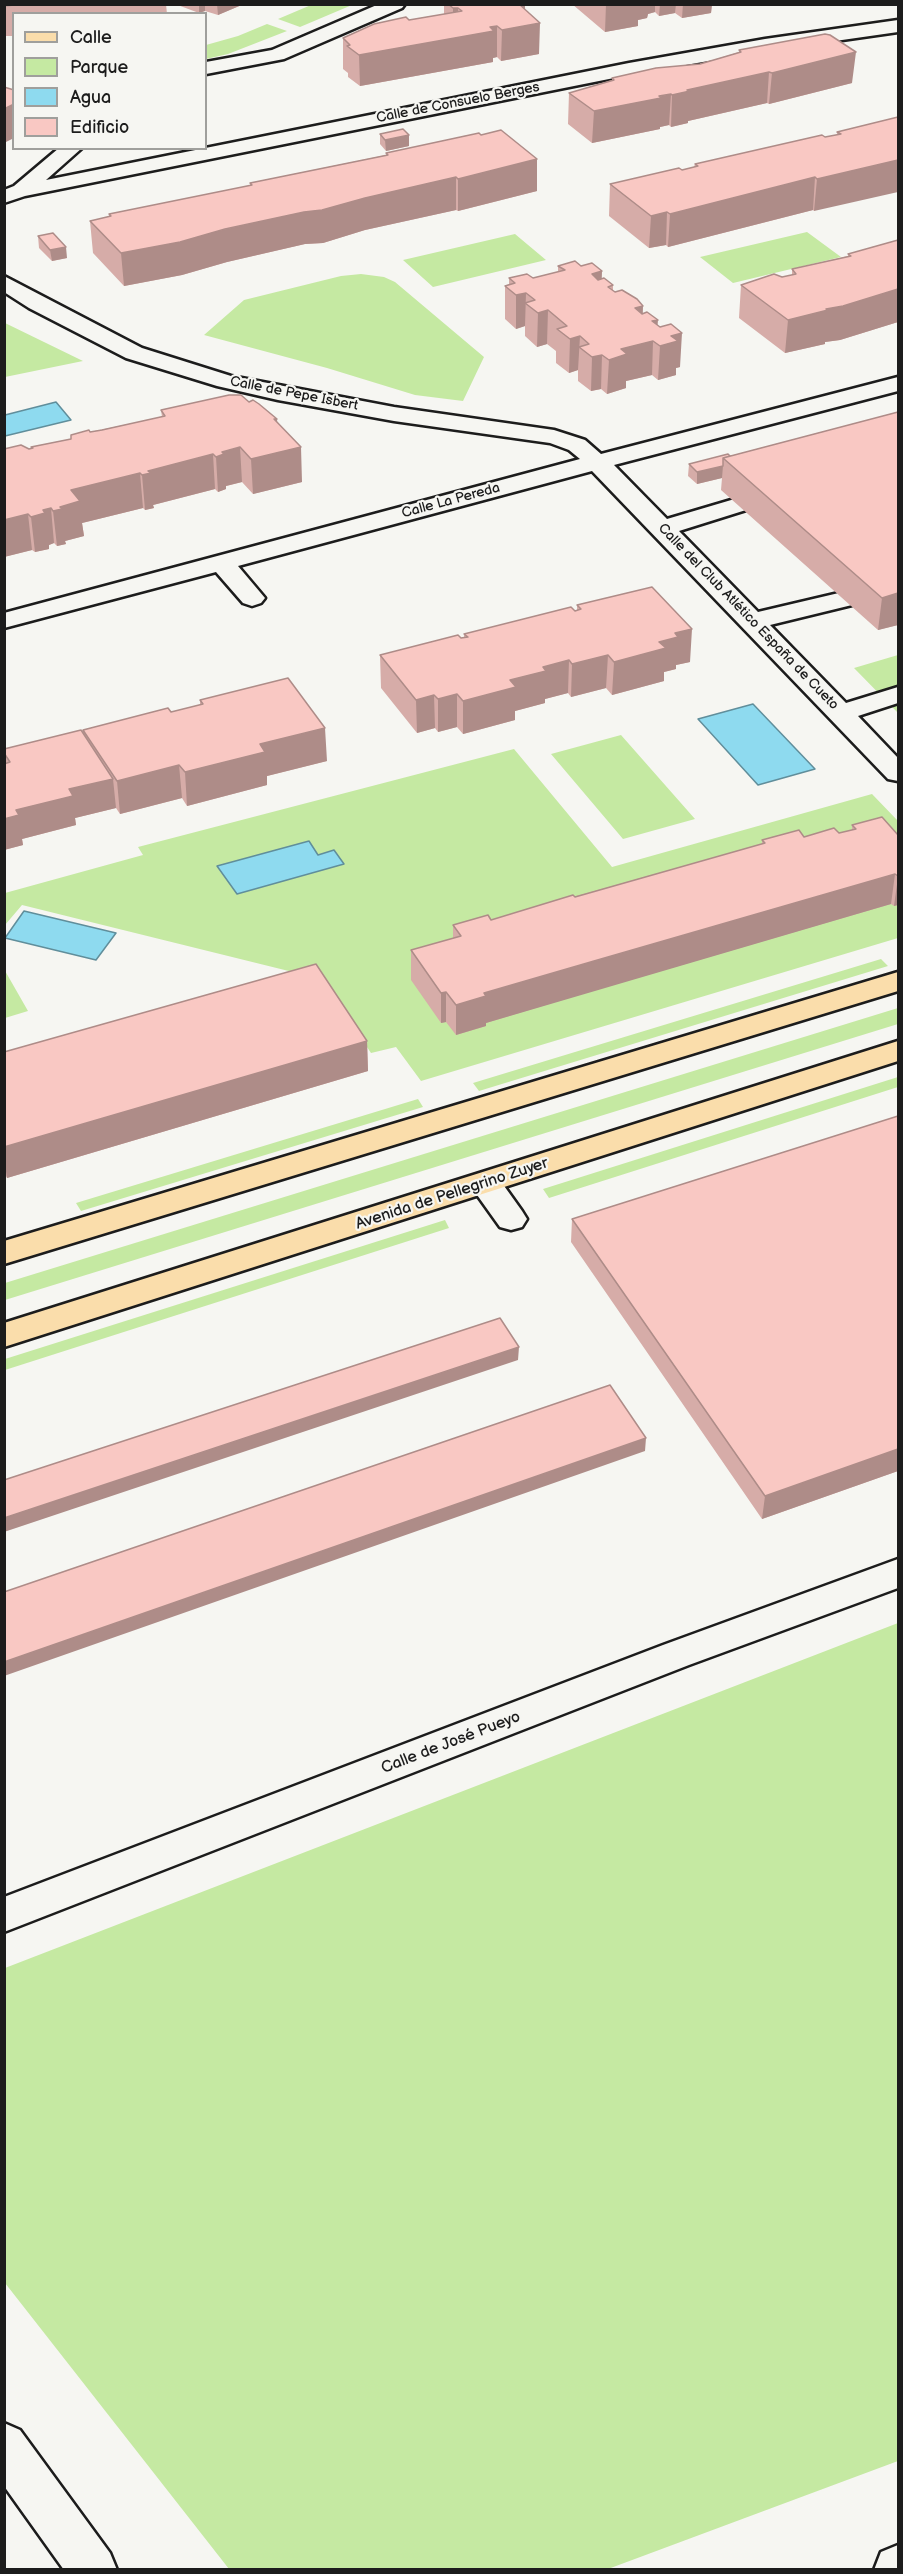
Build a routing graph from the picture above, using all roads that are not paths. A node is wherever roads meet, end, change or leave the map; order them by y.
1 (396, 4) edge
2 (898, 26) edge
3 (277, 55) junction
4 (207, 68) edge
5 (207, 86) edge
6 (69, 150) edge
7 (12, 194) edge
8 (4, 282) edge
9 (898, 384) edge
10 (597, 462) junction
11 (738, 505) edge
12 (662, 528) junction
13 (222, 563) junction
14 (252, 598) dead end
15 (843, 600) edge
16 (4, 621) edge
17 (752, 621) junction
18 (898, 695) edge
19 (840, 713) junction
20 (898, 773) edge
21 (898, 981) edge
22 (898, 1051) edge
23 (486, 1184) junction
24 (511, 1219) dead end
25 (4, 1252) edge
26 (4, 1335) edge
27 (898, 1573) edge
28 (4, 1916) edge
29 (4, 2446) edge
30 (93, 2570) edge

1 - 3 street
2 - 7 street, Calle de Consuelo Berges
3 - 4 street
3 - 5 street
6 - 7 street, Calle de Consuelo Berges
8 - 10 street, Calle de Pepe Isbert
9 - 10 street, Calle La Pereda
10 - 12 street, Calle del Club Atlético España de Cueto
10 - 13 street, Calle La Pereda
11 - 12 street
12 - 17 street, Calle del Club Atlético España de Cueto
13 - 14 street
13 - 16 street, Calle La Pereda
15 - 17 street
17 - 19 street, Calle del Club Atlético España de Cueto
18 - 19 street
19 - 20 street, Calle del Club Atlético España de Cueto
21 - 25 main road
22 - 23 main road, Avenida de Pellegrino Zuyer
23 - 24 street
23 - 26 main road, Avenida de Pellegrino Zuyer
27 - 28 street, Calle de José Pueyo
29 - 30 street

